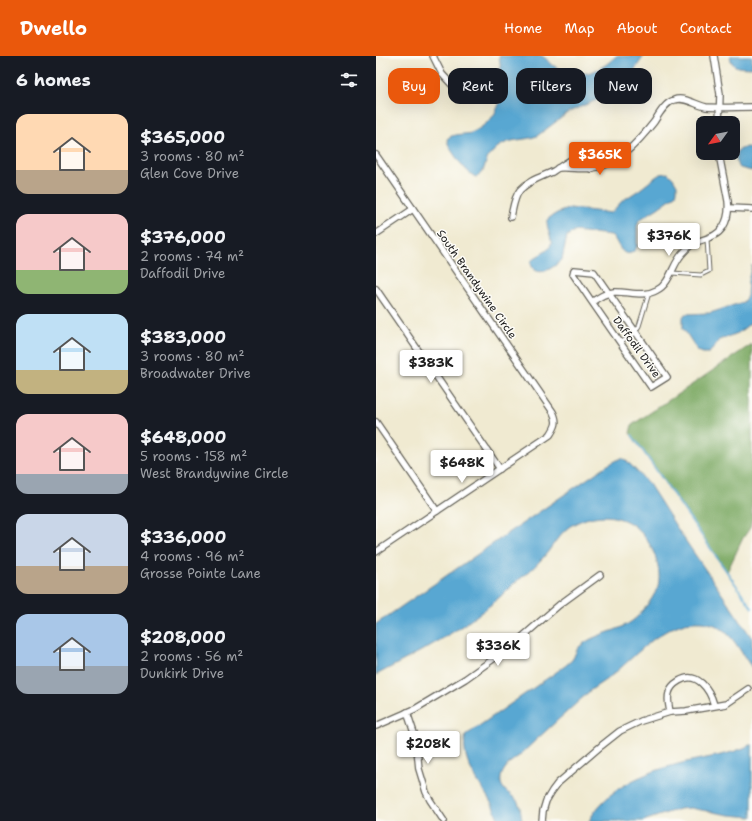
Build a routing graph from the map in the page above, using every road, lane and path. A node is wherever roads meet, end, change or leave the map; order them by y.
1 (433, 56) edge
2 (714, 56) edge
3 (448, 81) edge
4 (720, 107) junction
5 (752, 107) edge
6 (719, 116) edge
7 (631, 148) junction
8 (588, 154) junction
9 (376, 156) edge
10 (721, 160) edge
11 (558, 168) junction
12 (591, 168) junction
13 (729, 208) junction
14 (413, 209) junction
15 (752, 209) edge
16 (511, 216) dead end
17 (376, 234) edge
18 (707, 239) junction
19 (672, 273) junction
20 (376, 289) edge
21 (610, 293) junction
22 (649, 293) junction
23 (592, 302) junction
24 (636, 331) junction
25 (620, 343) junction
26 (376, 422) edge
27 (500, 469) junction
28 (437, 511) junction
29 (376, 552) edge
30 (600, 575) dead end
31 (748, 689) dead end
32 (714, 705) junction
33 (407, 712) junction
34 (670, 712) junction
35 (376, 726) edge
36 (444, 821) edge
37 (542, 821) edge

1 - 3 street
2 - 4 street
4 - 5 street
4 - 6 street
4 - 7 street
7 - 8 street
7 - 12 street
8 - 11 street
8 - 12 street
9 - 14 street, South Brandywine Circle
10 - 13 street
11 - 12 street
11 - 16 street
13 - 15 street
13 - 18 street
14 - 17 street
14 - 27 street, South Brandywine Circle
18 - 19 street
18 - 19 lane
19 - 22 street
20 - 27 street
21 - 22 street
21 - 23 street
21 - 23 street, Daffodil Drive
21 - 24 street, Daffodil Drive
22 - 24 lane
23 - 25 street, Daffodil Drive
24 - 25 lane
24 - 25 street, Daffodil Drive
26 - 28 street
27 - 28 street
28 - 29 street
30 - 33 street
31 - 32 street
32 - 34 street
32 - 34 street
33 - 35 street
33 - 36 street
34 - 37 street

